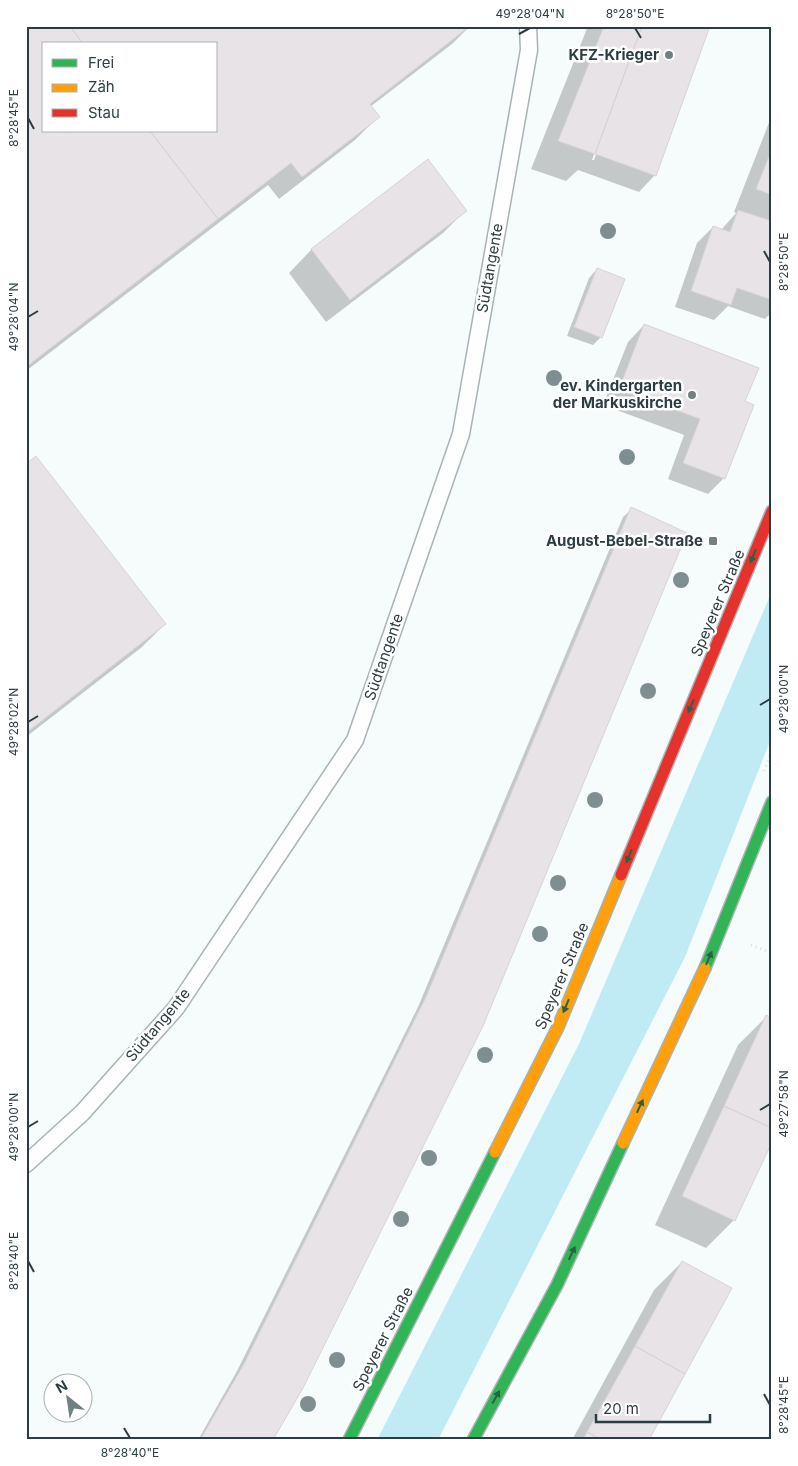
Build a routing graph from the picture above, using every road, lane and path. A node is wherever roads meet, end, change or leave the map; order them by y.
1 (528, 26) edge
2 (772, 511) edge
3 (772, 802) edge
4 (26, 1164) edge
5 (349, 1440) edge
6 (473, 1440) edge

1 - 4 lane, Südtangente
2 -> 5 street, Speyerer Straße
6 -> 3 street

